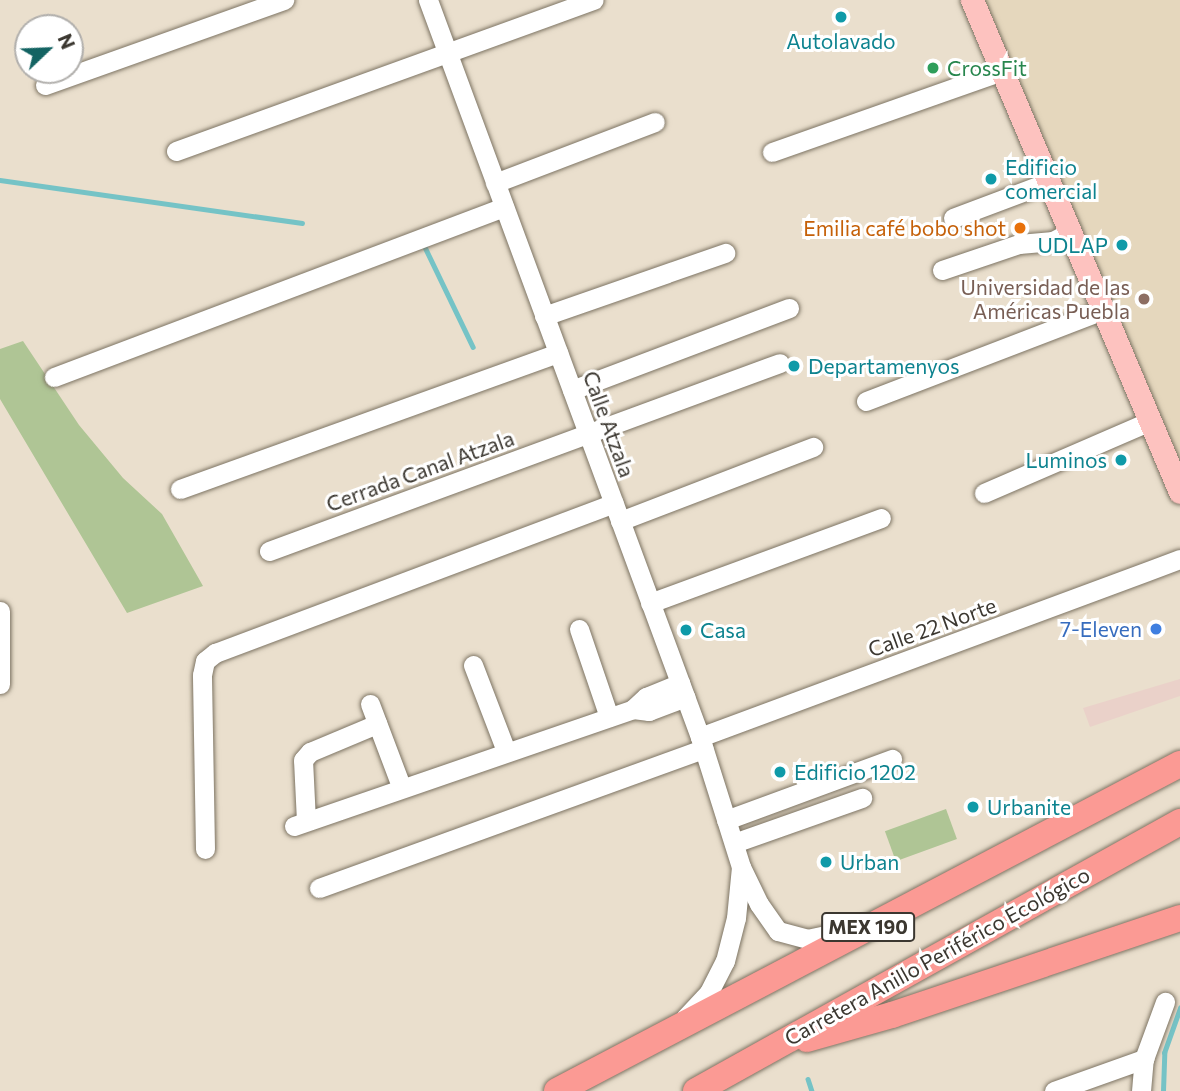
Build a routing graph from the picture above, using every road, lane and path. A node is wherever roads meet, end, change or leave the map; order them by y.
1 (284, 0) edge
2 (428, 0) edge
3 (594, 0) edge
4 (972, 0) edge
5 (448, 54) junction
6 (1002, 71) junction
7 (45, 85) dead end
8 (655, 122) dead end
9 (176, 151) dead end
10 (772, 152) dead end
11 (1049, 182) junction
12 (495, 183) junction
13 (504, 207) junction
14 (953, 218) dead end
15 (1070, 232) junction
16 (725, 253) dead end
17 (942, 270) dead end
18 (789, 308) dead end
19 (1103, 310) junction
20 (544, 316) junction
21 (558, 353) junction
22 (780, 363) dead end
23 (54, 377) dead end
24 (572, 390) junction
25 (866, 401) dead end
26 (1150, 421) junction
27 (587, 432) junction
28 (813, 447) dead end
29 (180, 489) dead end
30 (1180, 492) edge
31 (984, 493) dead end
32 (617, 512) junction
33 (881, 518) dead end
34 (269, 551) dead end
35 (1180, 559) edge
36 (650, 603) junction
37 (0, 611) edge
38 (579, 629) dead end
39 (473, 665) dead end
40 (0, 684) edge
41 (683, 690) junction
42 (370, 704) dead end
43 (609, 717) junction
44 (377, 724) junction
45 (702, 743) junction
46 (506, 751) junction
47 (892, 759) dead end
48 (1180, 764) edge
49 (401, 786) junction
50 (862, 799) dead end
51 (726, 820) junction
52 (1180, 822) edge
53 (734, 843) junction
54 (205, 849) dead end
55 (741, 867) junction
56 (318, 888) dead end
57 (1180, 918) edge
58 (873, 924) junction
59 (1164, 1002) dead end
60 (677, 1027) junction
61 (767, 1048) junction
62 (1144, 1059) junction
63 (557, 1091) edge
64 (696, 1091) edge
65 (1054, 1091) edge
66 (1140, 1091) edge

1 - 7 street
2 - 5 street, Calle Atzala
3 - 5 street
4 - 6 main road
5 - 9 street
5 - 12 street, Calle Atzala
6 - 10 street
6 - 11 main road
8 - 12 street
11 - 14 street
11 - 15 main road
12 - 13 street, Calle Atzala
13 - 20 street, Calle Atzala
13 - 23 street
15 - 17 street
15 - 19 main road
16 - 20 street
18 - 24 street
19 - 25 street
19 - 26 main road
20 - 21 street, Calle Atzala
21 - 24 street, Calle Atzala
21 - 29 street
22 - 27 street, Cerrada Canal Atzala
24 - 27 street, Calle Atzala
26 - 30 main road
26 - 31 street
27 - 32 street, Calle Atzala
27 - 34 street, Cerrada Canal Atzala
28 - 32 street
32 - 36 street, Calle Atzala
32 - 54 street
33 - 36 street
35 - 45 street, Calle 22 Norte
36 - 41 street, Calle Atzala
37 - 40 street
38 - 43 street
39 - 46 street
41 - 43 street
41 - 45 street, Calle Atzala
42 - 44 street
43 - 46 street
44 - 49 street
44 - 49 street
45 - 51 street, Calle Atzala
45 - 56 street, Calle 22 Norte
46 - 49 street
47 - 51 street
48 - 58 highway, MEX 190
50 - 53 street
51 - 53 street, Calle Atzala
52 - 61 highway, Carretera Anillo Periférico Ecológico / MEX 190
53 - 55 street, Calle Atzala
55 - 58 street, Calle Atzala
55 - 60 street, Calle Atzala
57 - 61 highway
58 - 60 highway, MEX 190
59 - 62 street
60 - 63 highway, MEX 190
61 - 64 highway, Carretera Anillo Periférico Ecológico / MEX 190
62 - 65 street
62 - 66 street

